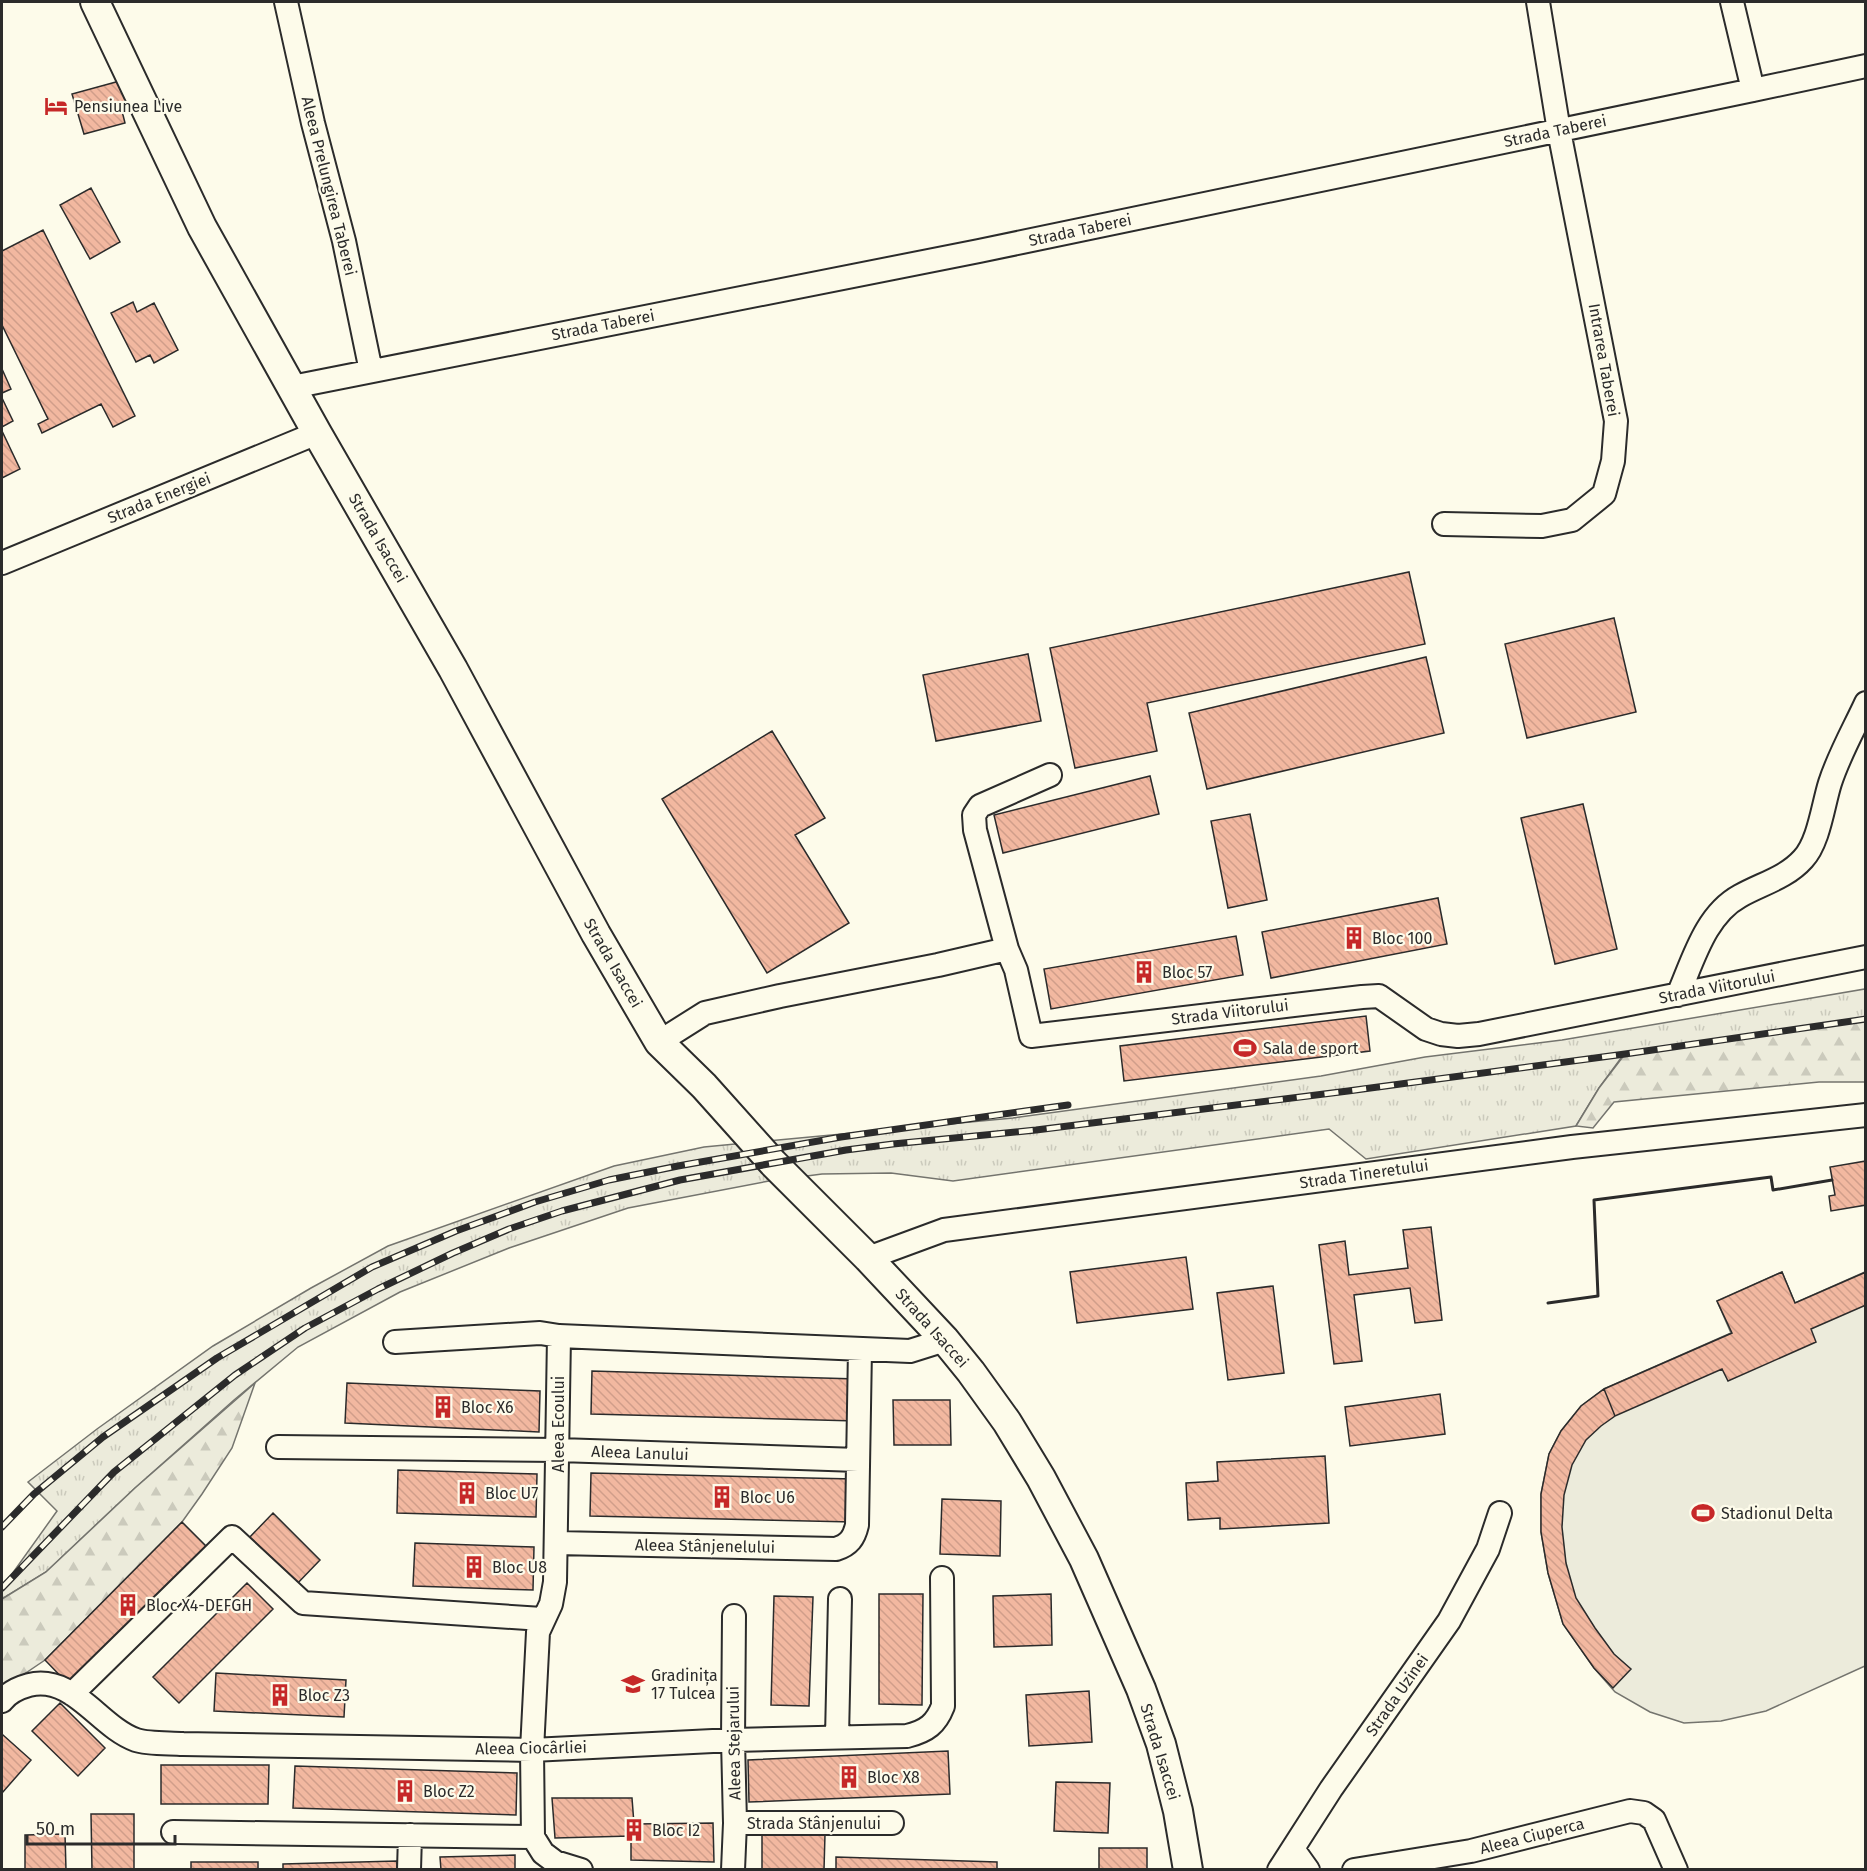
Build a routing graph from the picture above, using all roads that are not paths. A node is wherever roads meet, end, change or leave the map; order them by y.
1 (95, 2) edge
2 (286, 2) edge
3 (1538, 2) edge
4 (1732, 2) edge
5 (1866, 66) edge
6 (1753, 90) junction
7 (1559, 131) junction
8 (371, 371) junction
9 (292, 387) junction
10 (317, 433) junction
11 (1444, 524) dead end
12 (2, 563) edge
13 (1866, 703) edge
14 (1050, 775) dead end
15 (1007, 949) junction
16 (1866, 957) edge
17 (1678, 995) junction
18 (659, 1042) junction
19 (1866, 1115) edge
20 (868, 1258) junction
21 (559, 1336) junction
22 (945, 1340) junction
23 (395, 1342) dead end
24 (860, 1349) junction
25 (278, 1447) dead end
26 (559, 1450) junction
27 (858, 1460) junction
28 (1500, 1513) dead end
29 (557, 1543) junction
30 (942, 1578) dead end
31 (840, 1599) dead end
32 (734, 1616) dead end
33 (542, 1619) junction
34 (72, 1694) junction
35 (2, 1701) edge
36 (837, 1737) junction
37 (733, 1740) junction
38 (532, 1750) junction
39 (735, 1823) junction
40 (892, 1823) dead end
41 (173, 1832) dead end
42 (410, 1835) junction
43 (533, 1837) junction
44 (1293, 1848) junction
45 (409, 1869) edge
46 (581, 1869) edge
47 (733, 1869) edge
48 (1188, 1869) edge
49 (1279, 1869) edge
50 (1308, 1869) edge
51 (1354, 1869) edge
52 (1676, 1869) edge

1 - 9 main road, Strada Isaccei
2 - 8 street, Aleea Prelungirea Taberei
3 - 7 street, Intrarea Taberei
4 - 6 street
5 - 6 street, Strada Taberei
6 - 7 street, Strada Taberei
7 - 8 street, Strada Taberei
7 - 11 street, Intrarea Taberei
8 - 9 street, Strada Taberei
9 - 10 main road, Strada Isaccei
10 - 12 street, Strada Energiei
10 - 18 main road, Strada Isaccei
13 - 17 street
14 - 15 street
15 - 17 street, Strada Viitorului
15 - 18 street
16 - 17 street, Strada Viitorului
18 - 20 main road, Strada Isaccei
19 - 20 street, Strada Tineretului
20 - 22 main road, Strada Isaccei
21 - 23 street
21 - 24 street
21 - 26 street, Aleea Ecoului
22 - 24 street
22 - 48 main road, Strada Isaccei
24 - 27 street
25 - 26 street, Aleea Lanului
26 - 27 street, Aleea Lanului
26 - 29 street, Aleea Ecoului
27 - 29 street, Aleea Stânjenelului
28 - 44 street, Strada Uzinei
29 - 33 street, Aleea Ecoului
30 - 36 street, Aleea Ciocârliei
31 - 36 street
32 - 37 street, Aleea Stejarului
33 - 34 street
33 - 38 street, Aleea Ecoului
34 - 35 street, Aleea Ciocârliei
34 - 38 street, Aleea Ciocârliei
36 - 37 street, Aleea Ciocârliei
37 - 38 street, Aleea Ciocârliei
37 - 39 street, Aleea Stejarului
38 - 43 street, Aleea Ecoului
39 - 40 street, Strada Stânjenului
39 - 47 street, Aleea Stejarului
41 - 42 street
42 - 43 street
42 - 45 street
43 - 46 street
44 - 49 street, Strada Uzinei
44 - 50 street
51 - 52 street, Aleea Ciuperca

